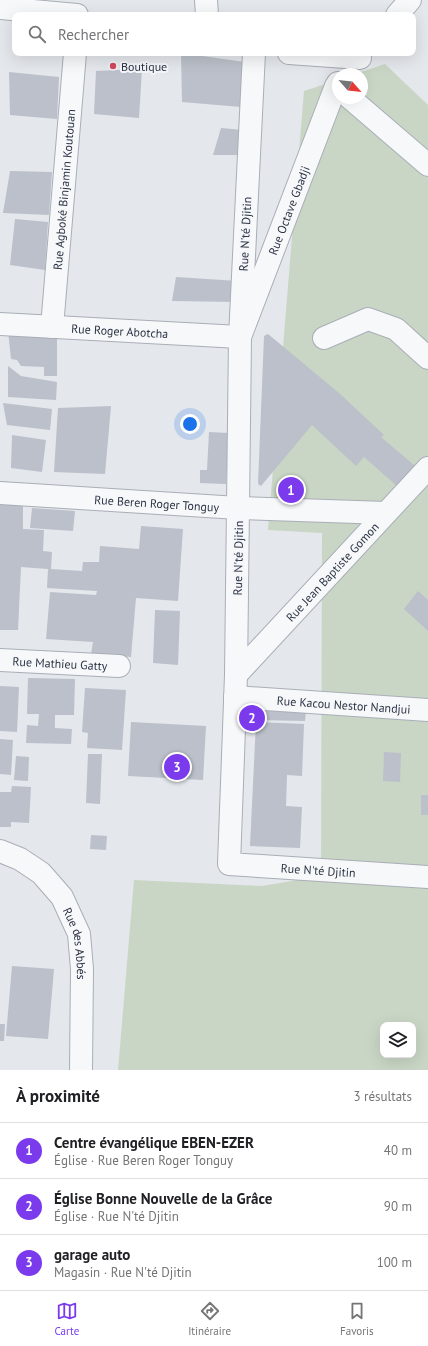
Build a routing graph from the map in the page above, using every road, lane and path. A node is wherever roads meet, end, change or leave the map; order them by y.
1 (79, 0) edge
2 (206, 0) edge
3 (410, 0) edge
4 (0, 8) edge
5 (44, 12) edge
6 (77, 12) edge
7 (207, 12) edge
8 (400, 12) edge
9 (75, 56) edge
10 (254, 56) edge
11 (361, 56) edge
12 (354, 68) edge
13 (335, 104) edge
14 (362, 104) edge
15 (428, 165) edge
16 (0, 324) edge
17 (52, 327) junction
18 (240, 337) junction
19 (324, 338) dead end
20 (428, 358) edge
21 (428, 468) edge
22 (0, 493) edge
23 (238, 508) junction
24 (386, 514) junction
25 (0, 660) edge
26 (119, 666) dead end
27 (236, 675) junction
28 (235, 697) junction
29 (425, 707) edge
30 (0, 851) edge
31 (428, 877) edge
32 (81, 1070) edge

1 - 6 street
2 - 7 street
3 - 8 street
4 - 5 street
9 - 17 street, Rue Agboké Binjamin Koutouan
10 - 18 street, Rue N'té Djitin
11 - 12 street, Rue Octave Gbadji
13 - 18 street, Rue Octave Gbadji
14 - 15 street
16 - 17 street, Rue Roger Abotcha
17 - 18 street, Rue Roger Abotcha
18 - 23 street, Rue N'té Djitin
19 - 20 street
21 - 24 street, Rue Jean Baptiste Gomon
22 - 23 street, Rue Beren Roger Tonguy
23 - 24 street, Rue Beren Roger Tonguy
23 - 27 street, Rue N'té Djitin
24 - 27 street, Rue Jean Baptiste Gomon
25 - 26 street, Rue Mathieu Gatty
27 - 28 street, Rue N'té Djitin
28 - 29 street, Rue Kacou Nestor Nandjui
28 - 31 street, Rue N'té Djitin
30 - 32 street, Rue des Abbés

